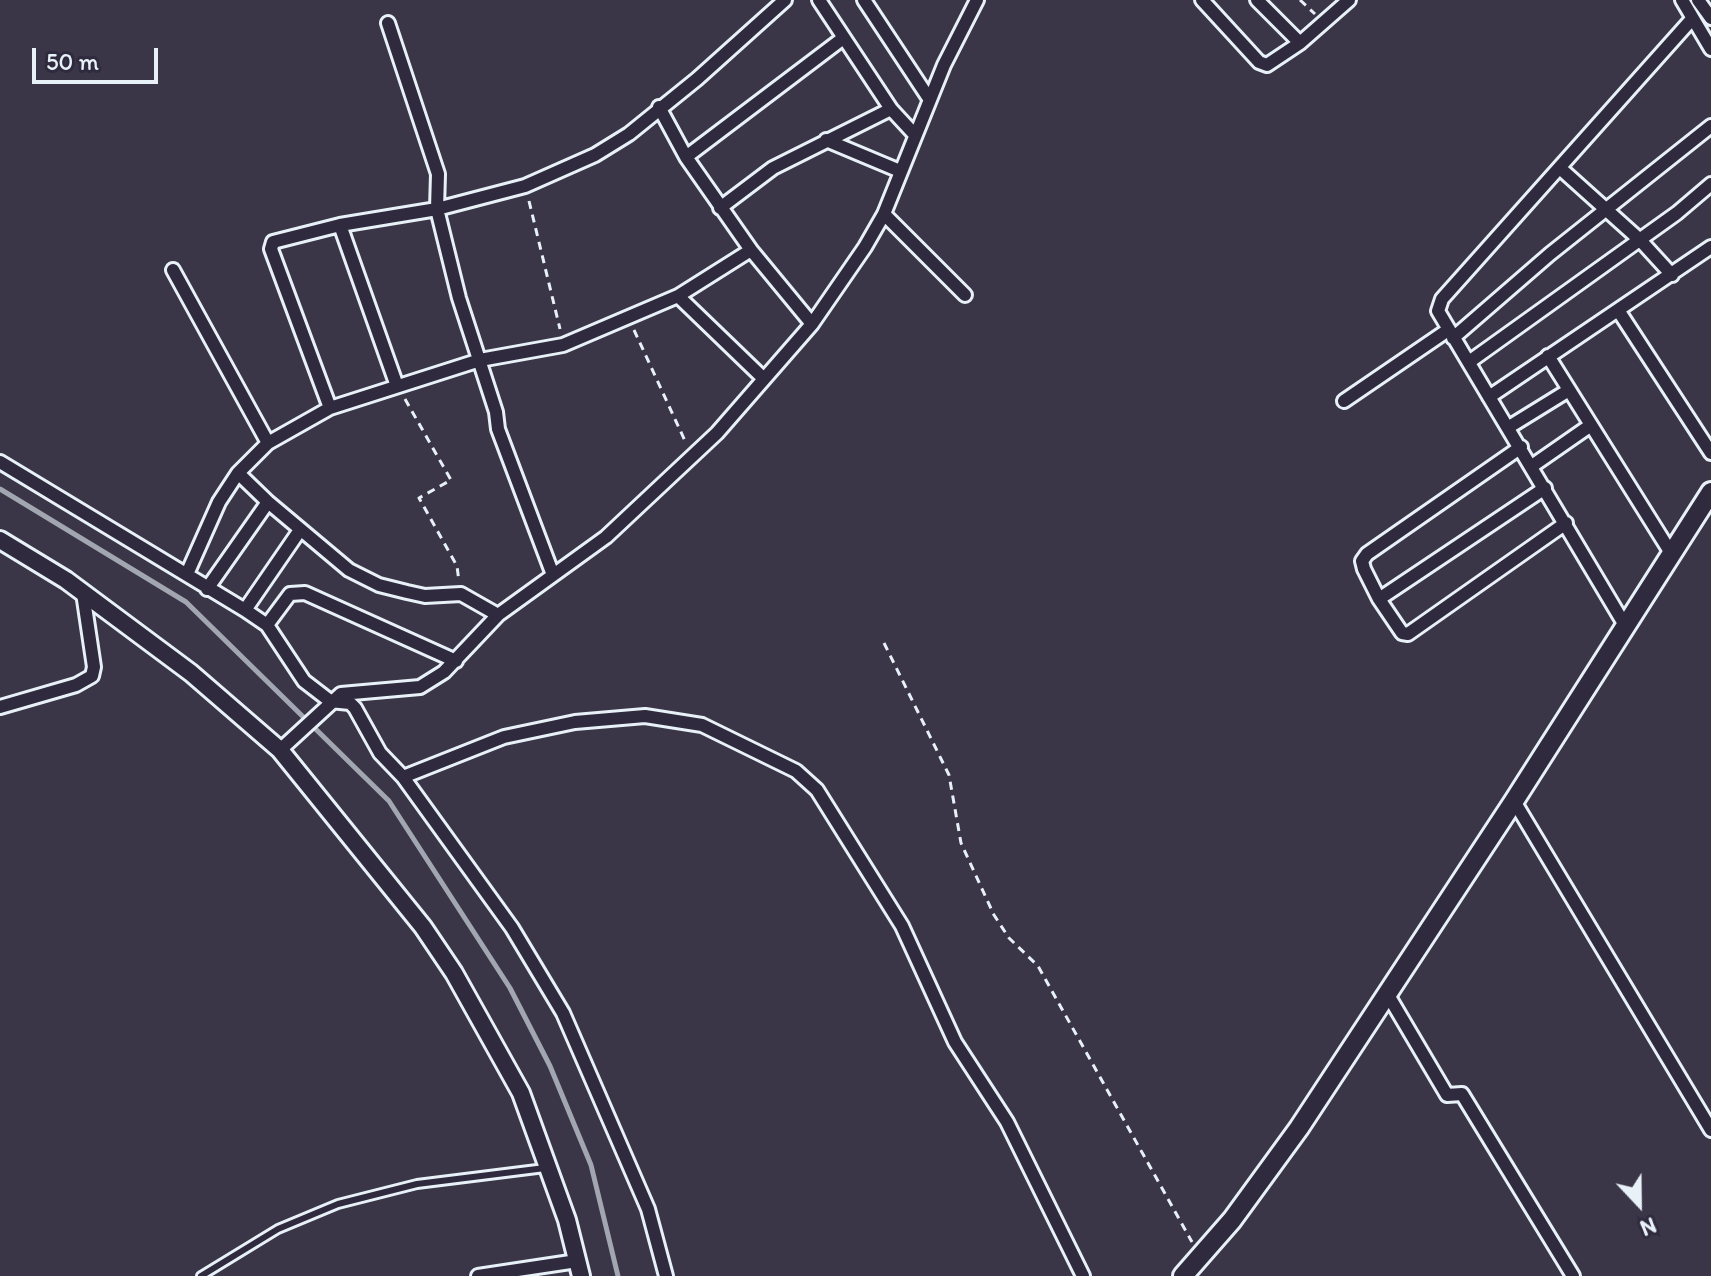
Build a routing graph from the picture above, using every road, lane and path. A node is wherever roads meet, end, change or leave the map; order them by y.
1 (785, 0) edge
2 (819, 0) edge
3 (864, 0) edge
4 (977, 0) edge
5 (1202, 0) edge
6 (1257, 0) edge
7 (1300, 0) edge
8 (1349, 0) edge
9 (1682, 0) edge
10 (1698, 0) edge
11 (1711, 18) edge
12 (1692, 19) junction
13 (1324, 22) junction
14 (388, 23) dead end
15 (842, 39) junction
16 (1300, 43) junction
17 (1711, 49) edge
18 (930, 100) junction
19 (659, 107) junction
20 (891, 109) junction
21 (1711, 126) edge
22 (915, 135) junction
23 (826, 140) junction
24 (686, 157) junction
25 (1561, 169) junction
26 (900, 171) junction
27 (1711, 184) edge
28 (525, 186) junction
29 (720, 208) junction
30 (437, 209) junction
31 (1605, 210) junction
32 (884, 214) junction
33 (340, 225) junction
34 (1640, 240) junction
35 (1711, 247) edge
36 (751, 250) junction
37 (173, 270) dead end
38 (1672, 275) junction
39 (965, 295) dead end
40 (678, 296) junction
41 (1618, 310) junction
42 (627, 316) junction
43 (812, 324) junction
44 (1450, 334) junction
45 (563, 345) junction
46 (1548, 356) junction
47 (480, 360) junction
48 (1469, 362) junction
49 (763, 378) junction
50 (397, 386) junction
51 (1569, 390) junction
52 (1489, 397) junction
53 (1344, 401) dead end
54 (330, 408) junction
55 (1591, 425) junction
56 (1509, 427) junction
57 (268, 443) junction
58 (1521, 447) junction
59 (1711, 453) edge
60 (692, 457) junction
61 (0, 462) edge
62 (1532, 466) junction
63 (238, 473) junction
64 (1545, 488) junction
65 (1711, 492) edge
66 (268, 502) junction
67 (1566, 523) junction
68 (300, 530) junction
69 (0, 540) edge
70 (1671, 553) junction
71 (187, 574) junction
72 (553, 575) junction
73 (207, 589) junction
74 (83, 593) junction
75 (461, 594) junction
76 (1379, 599) junction
77 (245, 610) junction
78 (498, 615) junction
79 (267, 625) junction
80 (1626, 627) junction
81 (884, 643) dead end
82 (456, 661) junction
83 (326, 705) junction
84 (0, 707) edge
85 (285, 745) junction
86 (403, 777) junction
87 (1514, 801) junction
88 (1388, 995) junction
89 (1711, 1130) edge
90 (548, 1168) junction
91 (1200, 1256) junction
92 (579, 1269) edge
93 (201, 1276) edge
94 (478, 1276) edge
95 (666, 1276) edge
96 (1083, 1276) edge
97 (1183, 1276) edge
98 (1573, 1276) edge

1 - 19 street
2 - 15 street
3 - 18 street
4 - 18 street
5 - 16 street
6 - 16 street
7 - 13 path
8 - 13 street
9 - 12 street
10 - 11 street
12 - 17 street
12 - 25 street
13 - 16 street
14 - 30 street
15 - 20 street
15 - 24 street
18 - 22 street
19 - 24 street
19 - 28 street
20 - 22 street
20 - 23 street
21 - 31 street
22 - 26 street
23 - 26 street
23 - 29 street
24 - 29 street
25 - 31 street
25 - 44 street
26 - 32 street
27 - 34 street
28 - 30 street
28 - 45 path
29 - 36 street
30 - 33 street
30 - 47 street
31 - 34 street
31 - 44 street
32 - 39 street
32 - 43 street
33 - 50 street
33 - 54 street
34 - 38 street
34 - 48 street
35 - 38 street
36 - 40 street
36 - 43 street
37 - 57 street
38 - 41 street
40 - 42 street
40 - 49 street
41 - 46 street
41 - 59 street
42 - 45 street
42 - 60 path
43 - 49 street
44 - 48 street
44 - 53 street
45 - 47 street
46 - 51 street
46 - 52 street
47 - 50 street
47 - 72 street
48 - 52 street
49 - 60 street
50 - 54 street
50 - 75 path
51 - 55 street
51 - 56 street
52 - 56 street
54 - 57 street
55 - 62 street
55 - 70 street
56 - 58 street
57 - 63 street
58 - 62 street
58 - 76 street
60 - 72 street
61 - 71 street
62 - 64 street
63 - 66 street
63 - 71 street
64 - 67 street
64 - 76 street
65 - 70 main road
66 - 68 street
66 - 73 street
67 - 76 street
67 - 80 street
68 - 75 street
68 - 77 street
69 - 74 street
70 - 80 main road
71 - 73 street
72 - 78 street
73 - 77 street
74 - 84 street
74 - 85 street
75 - 78 street
77 - 79 street
78 - 82 street
79 - 82 street
79 - 83 street
80 - 87 main road
81 - 91 path
82 - 83 street
83 - 85 street
83 - 86 street
85 - 90 street
86 - 95 street
86 - 96 street
87 - 88 main road
87 - 89 street
88 - 91 main road
88 - 98 street
90 - 92 street
90 - 93 lane
91 - 97 main road
92 - 94 street

